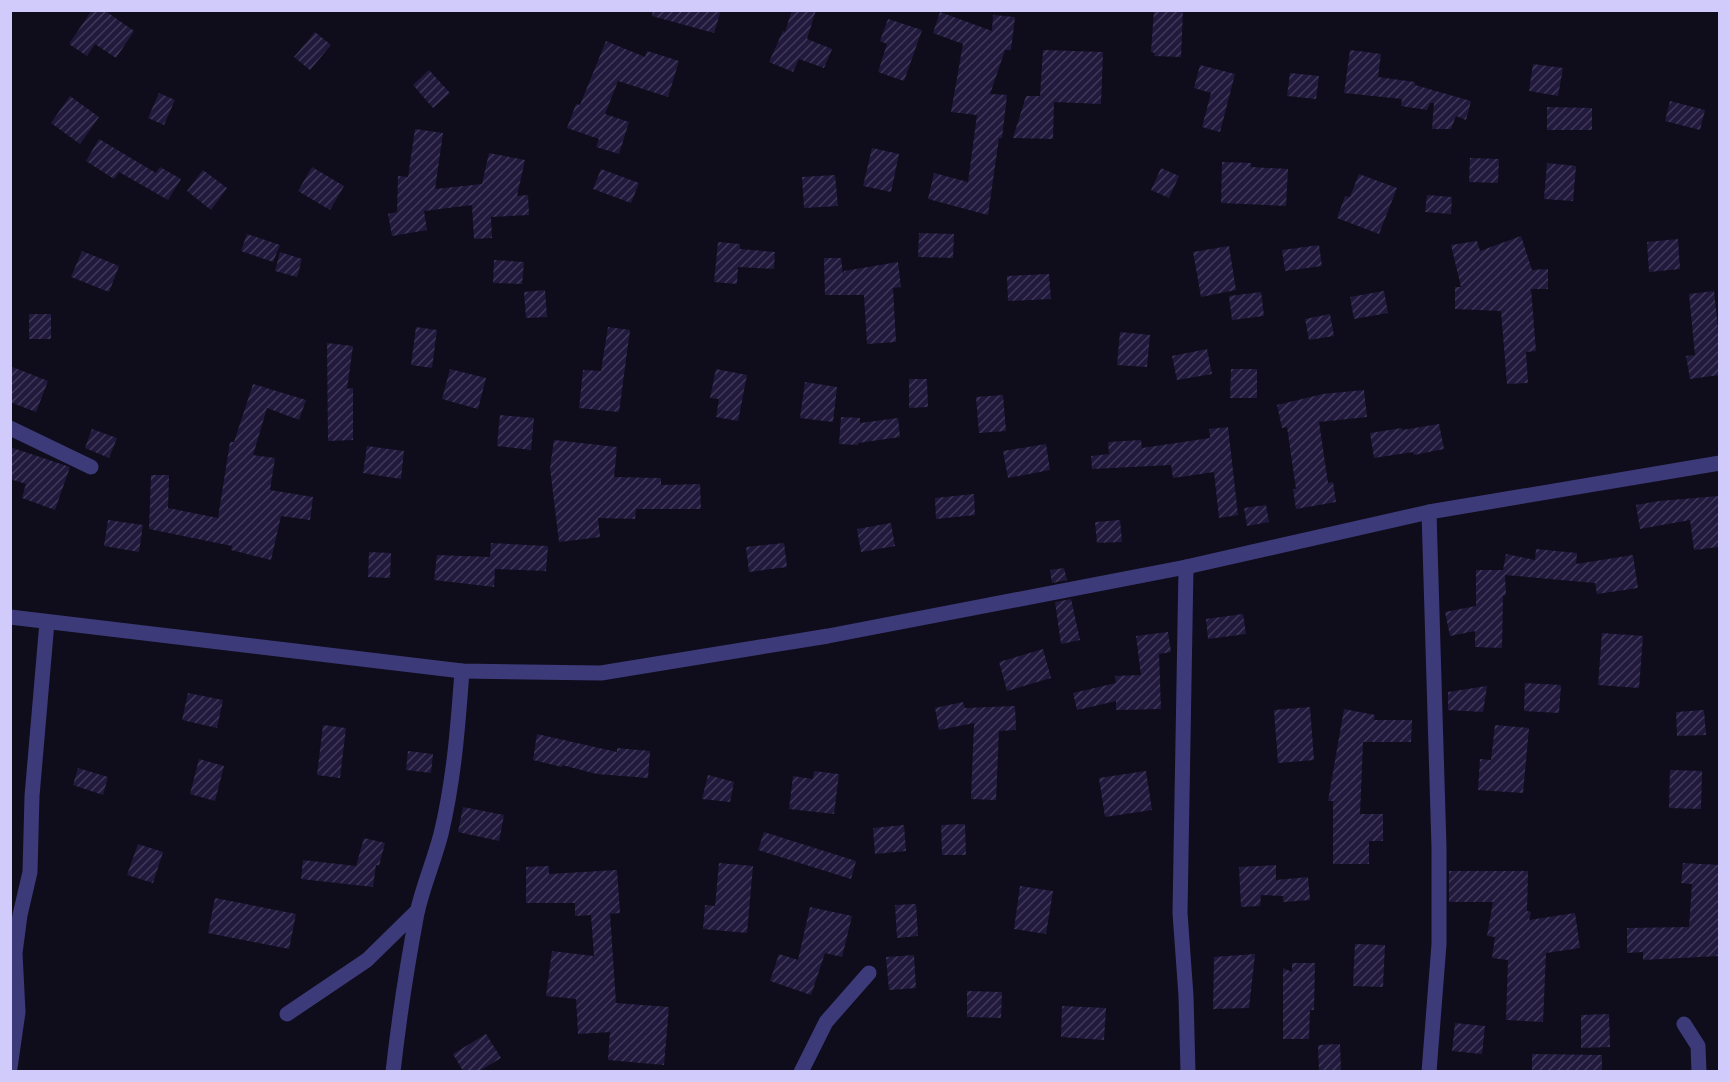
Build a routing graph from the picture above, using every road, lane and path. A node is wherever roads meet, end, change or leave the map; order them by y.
1 (10, 428) edge
2 (1719, 463) edge
3 (91, 467) dead end
4 (1429, 512) junction
5 (1186, 567) junction
6 (10, 617) edge
7 (47, 622) junction
8 (462, 671) junction
9 (418, 910) junction
10 (869, 973) dead end
11 (287, 1014) dead end
12 (1684, 1024) dead end
13 (10, 1068) edge
14 (393, 1071) edge
15 (801, 1071) edge
16 (1188, 1071) edge
17 (1429, 1071) edge
18 (1699, 1071) edge

1 - 3 street
2 - 4 street
4 - 5 street
4 - 17 street
5 - 8 street
5 - 16 street
6 - 7 street
7 - 8 street
7 - 13 street
8 - 9 street
9 - 11 street
9 - 14 street
10 - 15 street
12 - 18 street

